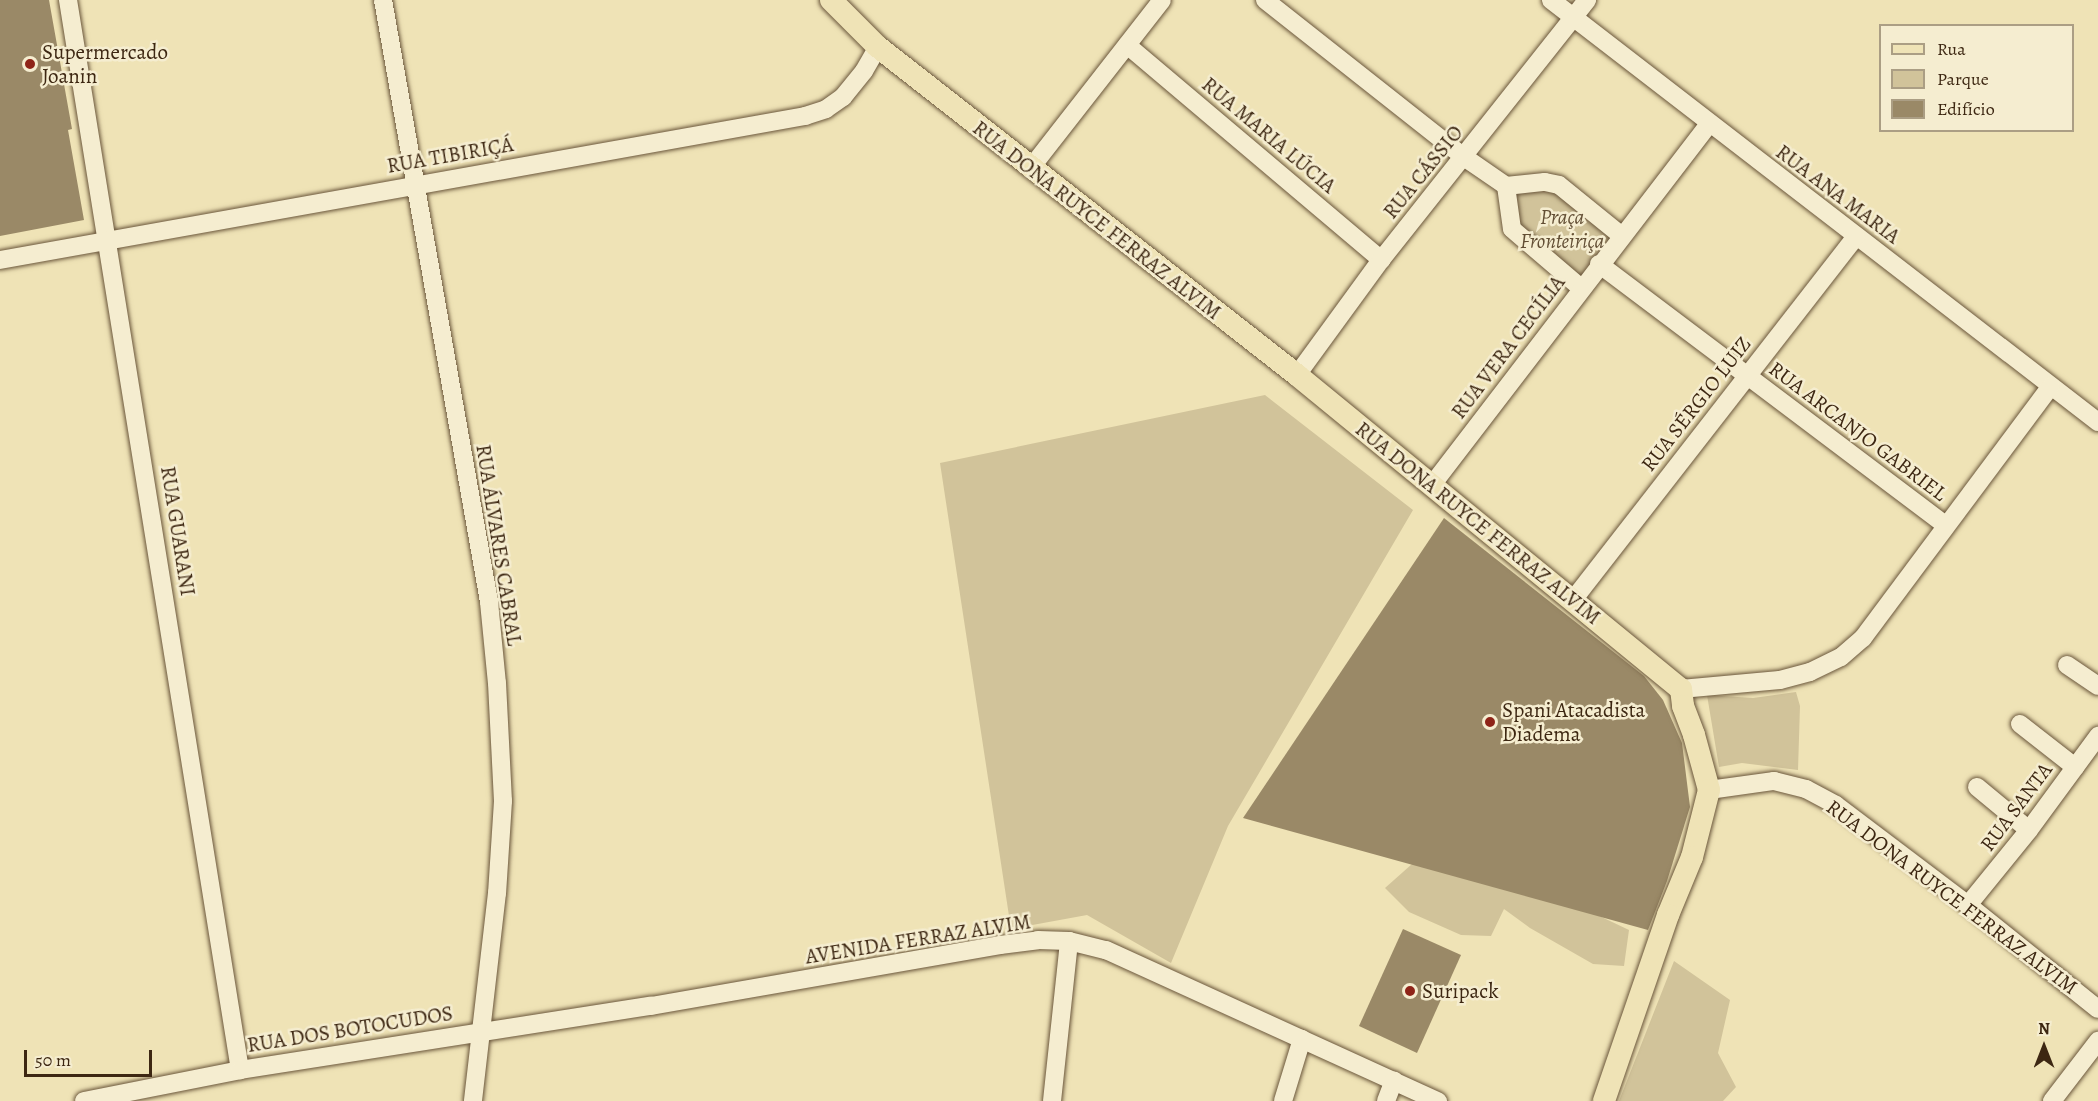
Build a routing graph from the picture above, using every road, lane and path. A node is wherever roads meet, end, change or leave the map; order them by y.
1 (68, 0) edge
2 (383, 0) edge
3 (831, 0) edge
4 (1162, 0) edge
5 (1265, 0) edge
6 (1551, 0) edge
7 (1587, 0) edge
8 (1573, 18) junction
9 (1127, 45) junction
10 (878, 47) junction
11 (1709, 123) junction
12 (1464, 157) junction
13 (1030, 169) junction
14 (413, 184) junction
15 (1506, 186) junction
16 (1622, 236) junction
17 (1856, 236) junction
18 (107, 240) junction
19 (0, 260) edge
20 (1381, 260) junction
21 (1599, 264) junction
22 (1581, 288) junction
23 (1297, 375) junction
24 (1746, 375) junction
25 (2051, 386) junction
26 (2098, 422) edge
27 (1432, 485) junction
28 (1945, 525) junction
29 (1573, 600) junction
30 (2067, 665) dead end
31 (2098, 686) edge
32 (1681, 689) junction
33 (2020, 724) dead end
34 (2098, 736) edge
35 (2075, 767) junction
36 (1977, 787) dead end
37 (1709, 790) junction
38 (2029, 830) junction
39 (1968, 905) junction
40 (1069, 941) junction
41 (2098, 1009) edge
42 (482, 1030) junction
43 (1302, 1039) junction
44 (2098, 1041) edge
45 (240, 1070) junction
46 (1394, 1080) junction
47 (84, 1101) edge
48 (473, 1101) edge
49 (1052, 1101) edge
50 (1283, 1101) edge
51 (1386, 1101) edge
52 (1438, 1101) edge
53 (1604, 1101) edge
54 (2052, 1101) edge

1 - 18 street, RUA GUARANI
2 - 14 street, RUA ÁLVARES CABRAL
3 - 10 main road, RUA DONA RUYCE FERRAZ ALVIM
4 - 9 street
5 - 12 street
6 - 8 street, RUA ANA MARIA
7 - 8 street, RUA CÁSSIO
8 - 11 street, RUA ANA MARIA
8 - 12 street, RUA CÁSSIO
9 - 13 street
9 - 20 street, RUA MARIA LÚCIA
10 - 13 main road, RUA DONA RUYCE FERRAZ ALVIM
10 - 14 street, RUA TIBIRIÇÁ
11 - 16 street, RUA VERA CECÍLIA
11 - 17 street, RUA ANA MARIA
12 - 15 street
12 - 20 street, RUA CÁSSIO
13 - 23 main road, RUA DONA RUYCE FERRAZ ALVIM
14 - 18 street, RUA TIBIRIÇÁ
14 - 42 street, RUA ÁLVARES CABRAL
15 - 16 street
15 - 22 street
16 - 21 street, RUA VERA CECÍLIA
17 - 24 street, RUA SÉRGIO LUIZ
17 - 25 street, RUA ANA MARIA
18 - 19 street, RUA TIBIRIÇÁ
18 - 45 street, RUA GUARANI
20 - 23 street, RUA CÁSSIO
21 - 22 street, RUA VERA CECÍLIA
21 - 24 street, RUA ARCANJO GABRIEL
22 - 27 street, RUA VERA CECÍLIA
23 - 27 main road, RUA DONA RUYCE FERRAZ ALVIM
24 - 28 street, RUA ARCANJO GABRIEL
24 - 29 street, RUA SÉRGIO LUIZ
25 - 26 street, RUA ANA MARIA
25 - 28 street
27 - 29 main road, RUA DONA RUYCE FERRAZ ALVIM
28 - 32 street
29 - 32 main road, RUA DONA RUYCE FERRAZ ALVIM
30 - 31 street
32 - 37 main road
33 - 35 street
34 - 35 street, RUA SANTA
35 - 38 street, RUA SANTA
36 - 38 street
37 - 39 street, RUA DONA RUYCE FERRAZ ALVIM
37 - 53 main road
38 - 39 street, RUA SANTA
39 - 41 street, RUA DONA RUYCE FERRAZ ALVIM
40 - 42 street, AVENIDA FERRAZ ALVIM
40 - 43 street, AVENIDA FERRAZ ALVIM
40 - 49 street
42 - 45 street, RUA DOS BOTOCUDOS
42 - 48 street, RUA ÁLVARES CABRAL
43 - 46 street, AVENIDA FERRAZ ALVIM
43 - 50 street
44 - 54 street
45 - 47 street, RUA DOS BOTOCUDOS
46 - 51 street
46 - 52 street, AVENIDA FERRAZ ALVIM

